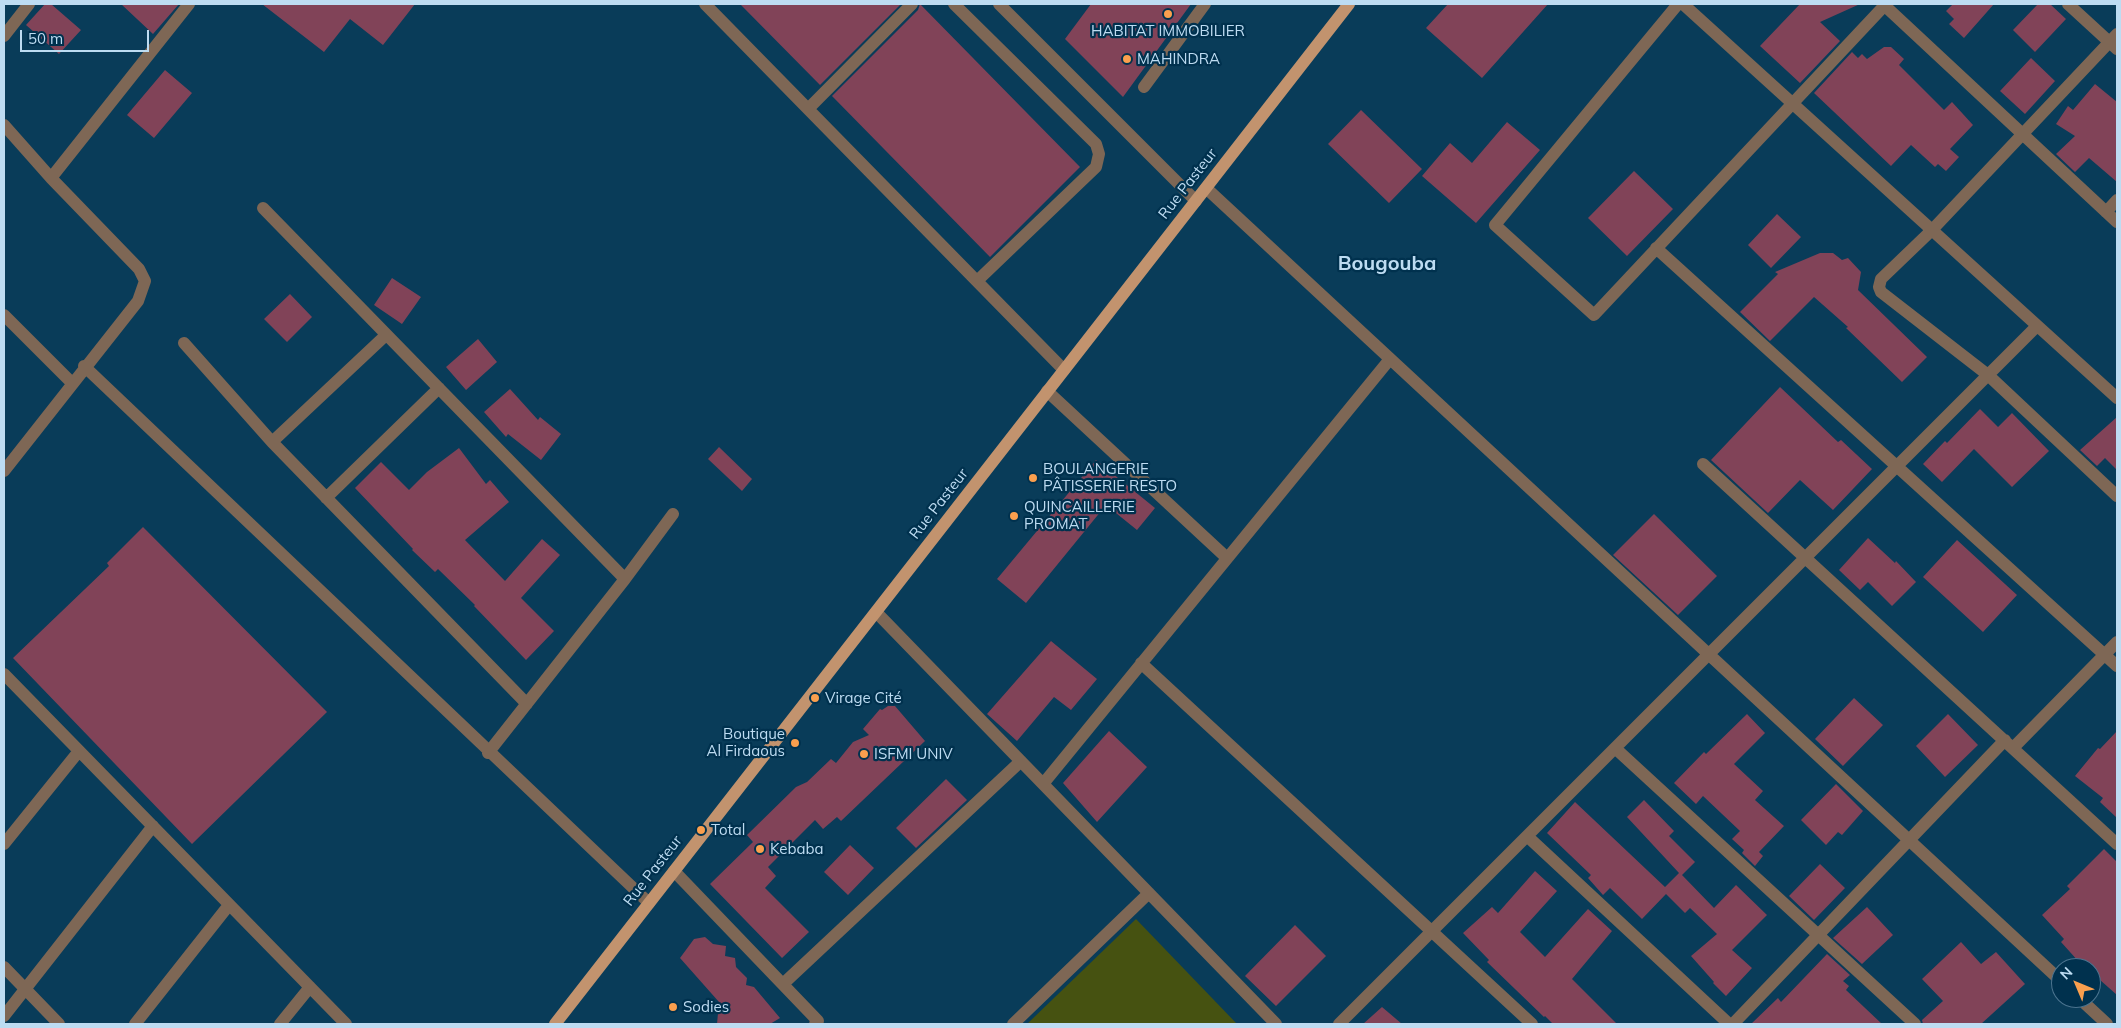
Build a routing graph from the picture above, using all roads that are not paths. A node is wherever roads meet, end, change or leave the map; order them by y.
1 (29, 4) edge
2 (189, 4) edge
3 (705, 4) edge
4 (912, 4) edge
5 (954, 4) edge
6 (999, 4) edge
7 (1205, 4) edge
8 (1349, 4) edge
9 (1678, 4) edge
10 (1683, 4) edge
11 (2068, 4) edge
12 (1885, 5) edge
13 (4, 36) edge
14 (2115, 42) edge
15 (1144, 87) dead end
16 (1792, 103) junction
17 (808, 109) junction
18 (4, 125) edge
19 (2023, 134) junction
20 (51, 178) junction
21 (1206, 188) junction
22 (2117, 200) edge
23 (1196, 201) junction
24 (263, 208) dead end
25 (2106, 212) junction
26 (2117, 222) edge
27 (1932, 230) junction
28 (1656, 248) junction
29 (977, 282) junction
30 (4, 315) edge
31 (2037, 326) junction
32 (386, 335) junction
33 (184, 343) dead end
34 (1390, 359) junction
35 (84, 366) junction
36 (1064, 370) junction
37 (1988, 375) junction
38 (72, 383) junction
39 (439, 388) junction
40 (1048, 391) junction
41 (2117, 398) edge
42 (272, 442) junction
43 (1703, 464) dead end
44 (1897, 466) junction
45 (4, 471) edge
46 (2117, 496) edge
47 (326, 498) junction
48 (673, 514) dead end
49 (1228, 558) junction
50 (1805, 558) junction
51 (625, 579) junction
52 (876, 612) junction
53 (2117, 642) edge
54 (1708, 655) junction
55 (2105, 655) junction
56 (1141, 663) junction
57 (2117, 666) edge
58 (4, 675) edge
59 (527, 704) junction
60 (2009, 744) junction
61 (1615, 748) junction
62 (79, 751) junction
63 (488, 753) junction
64 (1021, 761) junction
65 (1043, 784) junction
66 (152, 826) junction
67 (1527, 836) junction
68 (1909, 840) junction
69 (4, 844) edge
70 (2117, 844) edge
71 (674, 871) junction
72 (1149, 893) junction
73 (649, 903) junction
74 (229, 905) junction
75 (1432, 932) junction
76 (1818, 935) junction
77 (4, 967) edge
78 (2051, 972) edge
79 (784, 984) junction
80 (310, 987) junction
81 (25, 989) junction
82 (2090, 1008) edge
83 (4, 1016) edge
84 (59, 1024) edge
85 (136, 1024) edge
86 (280, 1024) edge
87 (346, 1024) edge
88 (555, 1024) edge
89 (815, 1024) edge
90 (1013, 1024) edge
91 (1276, 1024) edge
92 (1339, 1024) edge
93 (1532, 1024) edge
94 (1729, 1024) edge
95 (1733, 1024) edge
96 (1915, 1024) edge
97 (2107, 1024) edge

1 - 13 street
2 - 20 street
3 - 17 street
4 - 17 street
5 - 29 street
6 - 23 street
7 - 15 street
8 - 21 main road, Rue Pasteur
9 - 28 street
10 - 16 street
11 - 14 street
12 - 16 street
12 - 19 street
14 - 19 street
16 - 27 street
16 - 28 street
17 - 29 street
18 - 20 street
19 - 25 street
19 - 27 street
20 - 35 street
21 - 23 main road, Rue Pasteur
21 - 34 street
22 - 25 street
23 - 36 main road, Rue Pasteur
24 - 32 street
25 - 26 street
27 - 31 street
27 - 37 street
28 - 44 street
29 - 36 street
30 - 38 street
31 - 37 street
31 - 41 street
32 - 39 street
32 - 42 street
33 - 42 street
34 - 49 street
34 - 54 street
35 - 38 street
35 - 63 street
36 - 40 main road, Rue Pasteur
37 - 44 street
37 - 46 street
38 - 45 street
39 - 47 street
39 - 51 street
40 - 49 street
40 - 52 main road, Rue Pasteur
42 - 47 street
43 - 50 street
44 - 50 street
44 - 55 street
47 - 59 street
48 - 51 street
49 - 56 street
50 - 54 street
50 - 60 street
51 - 59 street
52 - 64 street
52 - 71 main road, Rue Pasteur
53 - 55 street
54 - 61 street
54 - 68 street
55 - 57 street
55 - 60 street
56 - 65 street
56 - 75 street
58 - 62 street
59 - 63 street
60 - 68 street
60 - 70 street
61 - 67 street
61 - 76 street
62 - 66 street
62 - 69 street
63 - 73 street
64 - 65 street
64 - 79 street
65 - 72 street
66 - 74 street
66 - 81 street
67 - 75 street
67 - 94 street
68 - 76 street
68 - 78 street
71 - 73 main road, Rue Pasteur
71 - 79 street
72 - 90 street
72 - 91 street
73 - 88 main road, Rue Pasteur
74 - 80 street
74 - 85 street
75 - 92 street
75 - 93 street
76 - 95 street
76 - 96 street
77 - 81 street
79 - 89 street
80 - 86 street
80 - 87 street
81 - 83 street
81 - 84 street
82 - 97 street

